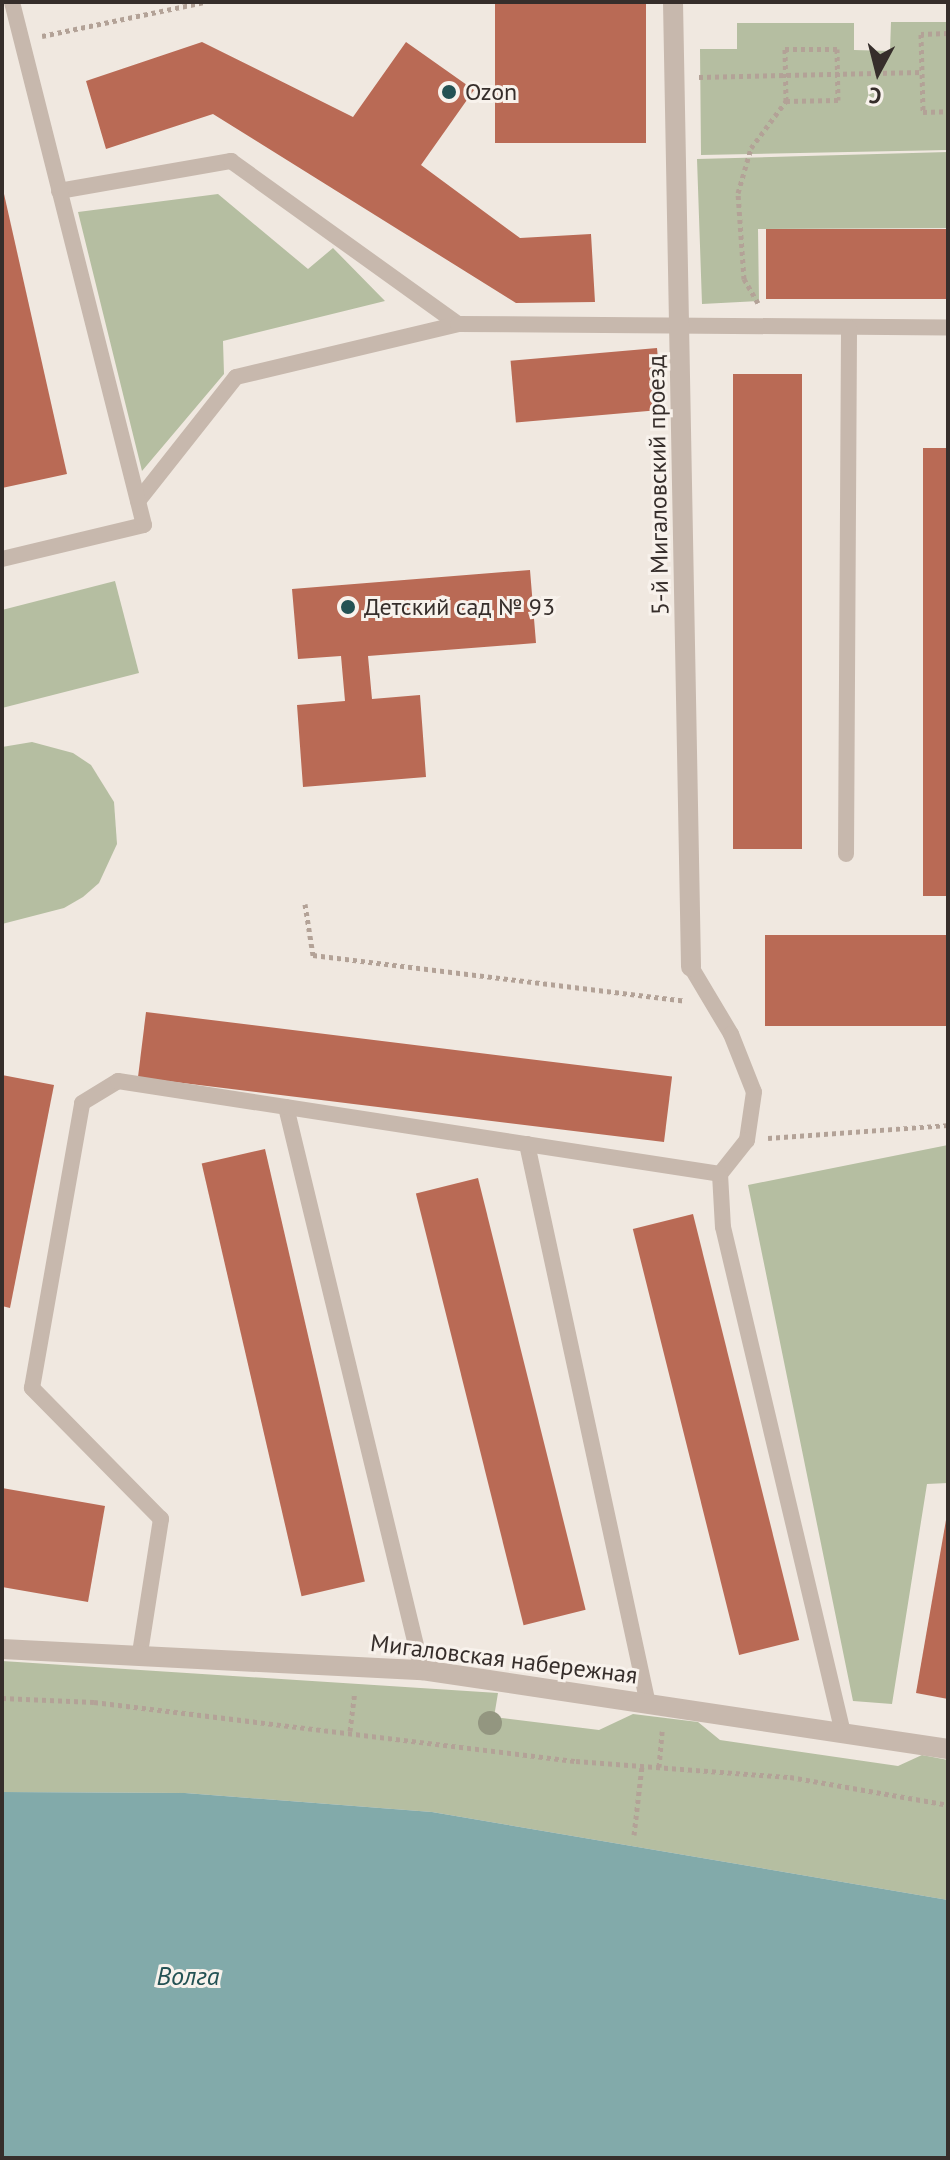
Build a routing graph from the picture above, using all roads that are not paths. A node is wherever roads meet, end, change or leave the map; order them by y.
1 (12, 2) edge
2 (673, 2) edge
3 (59, 191) junction
4 (458, 324) junction
5 (948, 327) edge
6 (849, 328) junction
7 (681, 329) junction
8 (138, 501) junction
9 (2, 559) edge
10 (846, 854) dead end
11 (691, 967) joint
12 (286, 1107) junction
13 (527, 1144) junction
14 (720, 1174) junction
15 (2, 1649) edge
16 (140, 1653) junction
17 (422, 1670) junction
18 (656, 1705) junction
19 (843, 1733) junction
20 (948, 1749) edge

1 - 3 lane
2 - 7 street, 5-й Мигаловский проезд
3 - 4 lane
3 - 8 lane
4 - 7 lane
4 - 8 lane
5 - 6 lane
6 - 7 lane
6 - 10 lane
7 - 11 street, 5-й Мигаловский проезд
8 - 9 lane
11 - 14 lane
12 - 13 lane
12 - 16 lane
12 - 17 lane
13 - 14 lane
13 - 18 lane
14 - 19 lane
15 - 16 street, Мигаловская набережная
16 - 17 street, Мигаловская набережная
17 - 18 street, Мигаловская набережная
18 - 19 street, Мигаловская набережная
19 - 20 street, Мигаловская набережная

